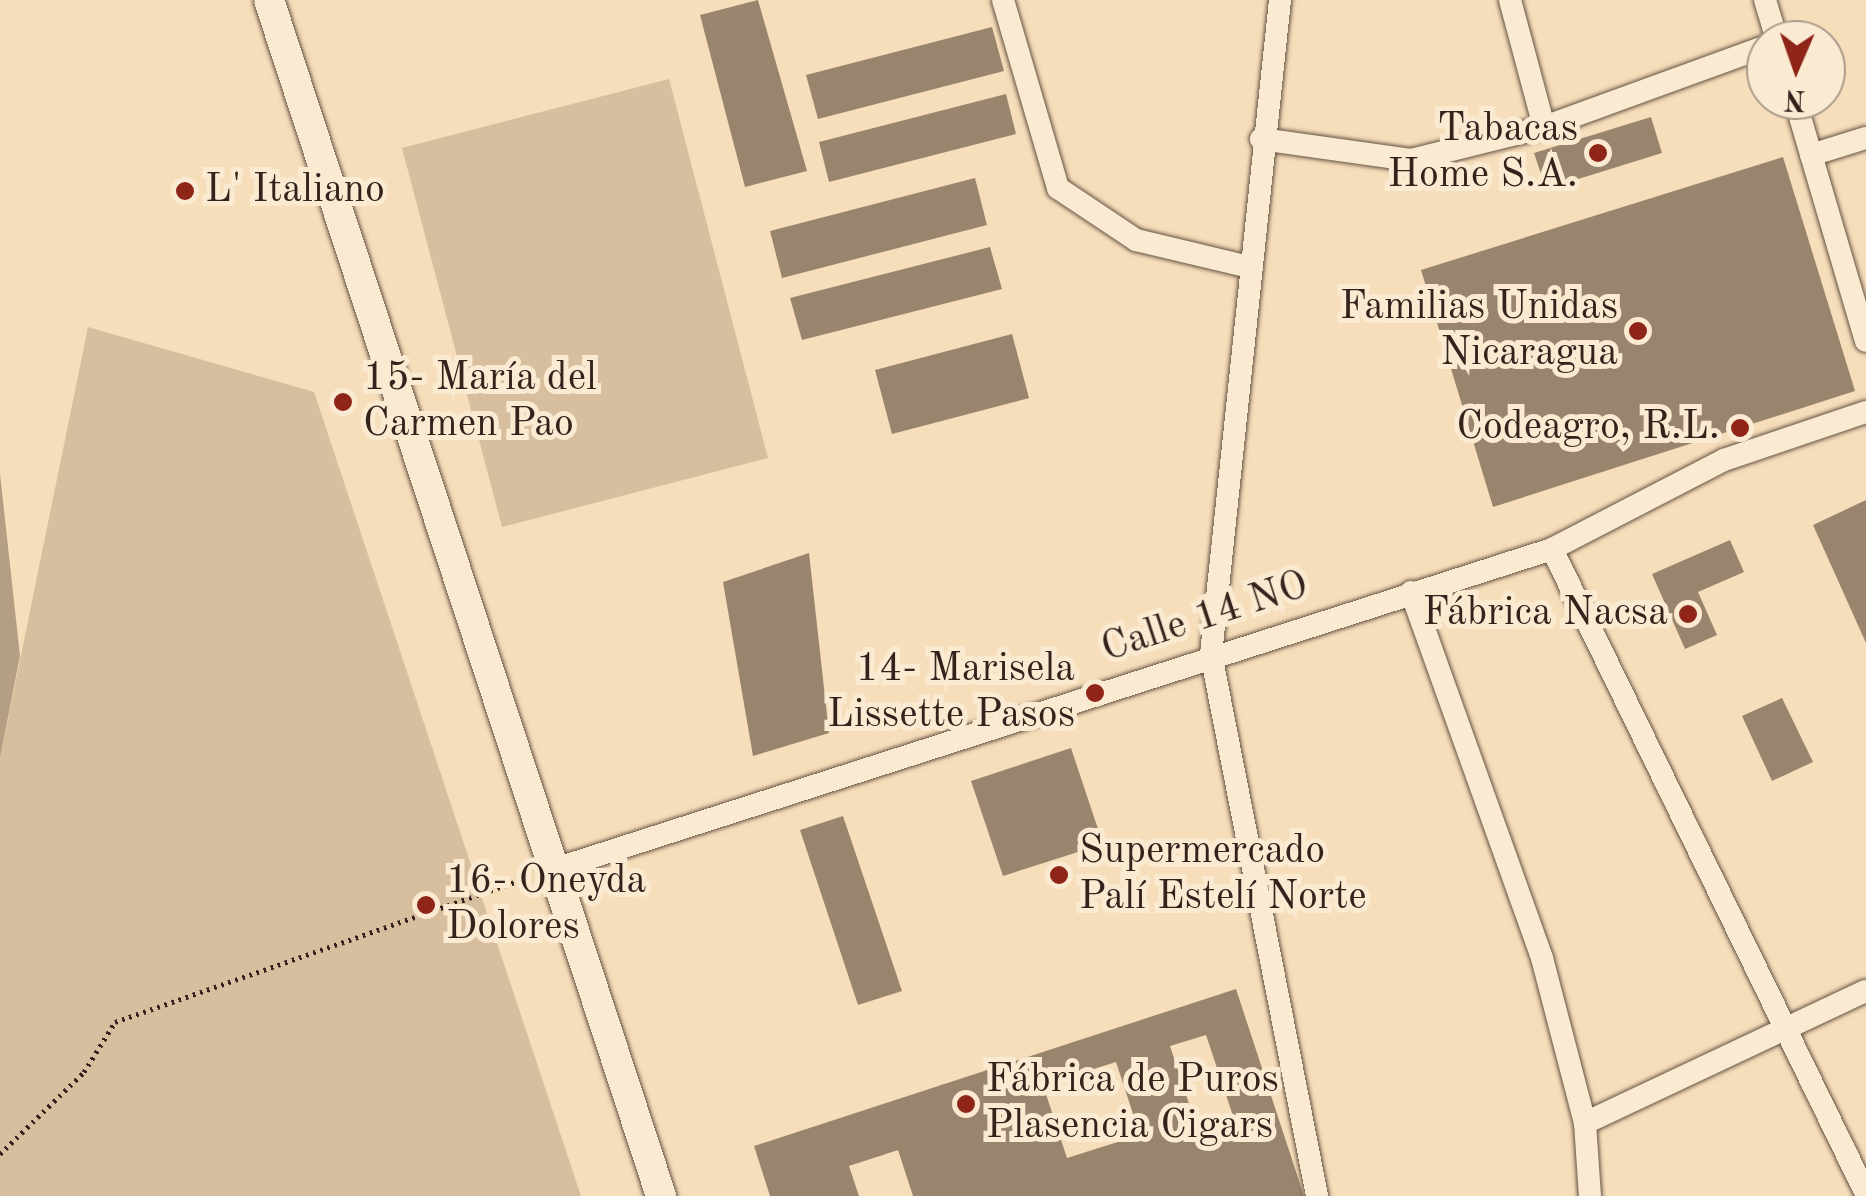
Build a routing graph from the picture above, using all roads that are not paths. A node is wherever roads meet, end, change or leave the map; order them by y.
1 (270, 0) edge
2 (1003, 0) edge
3 (1280, 0) edge
4 (1510, 0) edge
5 (1746, 53) edge
6 (1800, 120) edge
7 (1544, 128) junction
8 (1866, 138) edge
9 (1261, 139) junction
10 (1811, 155) junction
11 (1249, 267) junction
12 (1866, 340) edge
13 (1866, 412) edge
14 (1552, 549) junction
15 (1411, 592) junction
16 (1211, 654) junction
17 (555, 868) junction
18 (1866, 990) edge
19 (1785, 1028) junction
20 (1584, 1123) junction
21 (1866, 1194) edge
22 (661, 1196) edge
23 (1317, 1196) edge
24 (1590, 1196) edge

1 - 17 street
2 - 11 street
3 - 9 street
4 - 7 street
5 - 7 street
6 - 10 street
7 - 9 street
8 - 10 street
9 - 11 street
10 - 12 street
11 - 16 street
13 - 14 street, Calle 14 NO
14 - 15 street, Calle 14 NO
14 - 19 street
15 - 16 street, Calle 14 NO
15 - 20 street
16 - 17 street, Calle 14 NO
16 - 23 street
17 - 22 street
18 - 19 street
19 - 20 street
19 - 21 street
20 - 24 street

